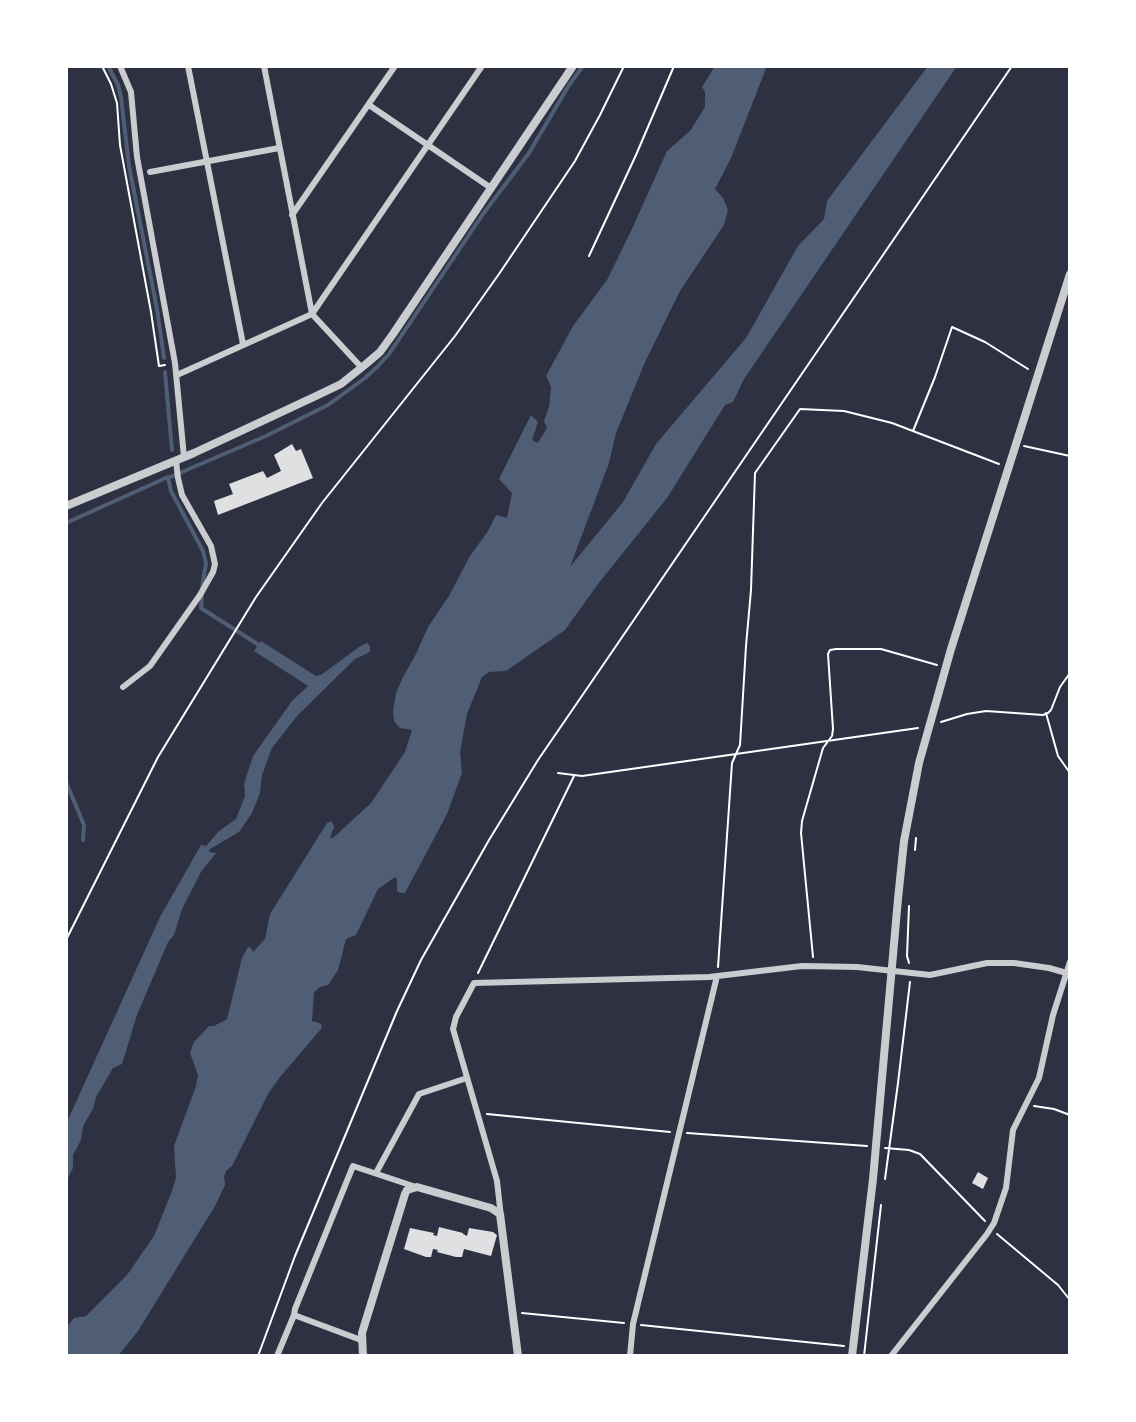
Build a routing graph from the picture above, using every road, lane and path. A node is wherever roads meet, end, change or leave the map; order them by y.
1 (102, 66) edge
2 (120, 66) edge
3 (188, 66) edge
4 (264, 66) edge
5 (395, 66) edge
6 (482, 66) edge
7 (573, 66) edge
8 (624, 66) edge
9 (674, 66) edge
10 (1012, 66) edge
11 (369, 105) junction
12 (428, 146) junction
13 (279, 148) junction
14 (207, 161) junction
15 (150, 172) dead end
16 (491, 188) junction
17 (292, 216) junction
18 (589, 256) dead end
19 (1070, 274) edge
20 (312, 314) junction
21 (243, 344) junction
22 (159, 366) dead end
23 (362, 368) junction
24 (177, 375) junction
25 (1037, 376) junction
26 (913, 431) junction
27 (1029, 439) dead end
28 (1016, 444) junction
29 (1026, 446) junction
30 (1070, 456) edge
31 (180, 459) junction
32 (1008, 467) junction
33 (66, 506) edge
34 (945, 667) dead end
35 (1070, 673) edge
36 (123, 687) dead end
37 (1046, 713) junction
38 (942, 714) dead end
39 (940, 723) junction
40 (928, 726) junction
41 (829, 741) junction
42 (736, 753) junction
43 (558, 773) dead end
44 (1070, 773) edge
45 (574, 776) junction
46 (916, 837) dead end
47 (914, 855) dead end
48 (909, 901) dead end
49 (66, 940) edge
50 (1070, 962) edge
51 (813, 966) junction
52 (913, 967) dead end
53 (892, 970) junction
54 (1068, 973) edge
55 (717, 976) junction
56 (915, 979) dead end
57 (474, 983) junction
58 (467, 1078) junction
59 (1025, 1104) junction
60 (477, 1113) junction
61 (1070, 1115) edge
62 (680, 1133) junction
63 (876, 1147) junction
64 (889, 1148) junction
65 (376, 1173) junction
66 (884, 1183) dead end
67 (417, 1187) junction
68 (883, 1195) dead end
69 (501, 1219) junction
70 (991, 1228) junction
71 (1070, 1300) edge
72 (512, 1312) junction
73 (294, 1315) junction
74 (633, 1324) junction
75 (361, 1340) junction
76 (853, 1347) junction
77 (258, 1356) edge
78 (277, 1356) edge
79 (363, 1356) edge
80 (518, 1356) edge
81 (630, 1356) edge
82 (852, 1356) edge
83 (864, 1356) edge
84 (891, 1356) edge

1 - 22 path
2 - 24 street
3 - 14 street
4 - 13 street
5 - 11 street
6 - 12 street
7 - 16 street
8 - 49 path
9 - 18 path
10 - 77 path
11 - 12 street
11 - 17 street
12 - 16 street
12 - 20 street
13 - 14 street
13 - 17 street
14 - 15 street
14 - 21 street
16 - 23 street
17 - 20 street
19 - 25 street
20 - 21 street
20 - 23 street
21 - 24 street
23 - 31 street
24 - 31 street
25 - 26 path
25 - 28 street
26 - 32 path
26 - 42 path
27 - 29 path
28 - 29 path
28 - 32 street
29 - 30 path
31 - 33 street
31 - 36 street
32 - 40 street
34 - 41 path
35 - 37 path
37 - 39 path
37 - 44 path
38 - 39 path
39 - 40 path
40 - 41 path
40 - 53 street
41 - 42 path
41 - 51 path
42 - 45 path
42 - 55 path
43 - 45 path
45 - 57 path
46 - 47 path
48 - 52 path
50 - 54 street
51 - 53 street
51 - 55 street
53 - 54 street
53 - 63 street
54 - 59 street
55 - 57 street
55 - 62 street
56 - 64 path
57 - 58 street
58 - 60 street
58 - 65 street
59 - 61 path
59 - 70 street
60 - 62 path
60 - 69 street
62 - 63 path
62 - 74 street
63 - 64 path
63 - 76 street
64 - 66 path
64 - 70 path
65 - 67 street
65 - 73 street
67 - 69 street
67 - 75 street
68 - 83 path
69 - 72 street
70 - 71 path
70 - 84 street
72 - 74 path
72 - 80 street
73 - 75 street
73 - 78 street
74 - 76 path
74 - 81 street
75 - 79 street
76 - 82 street

